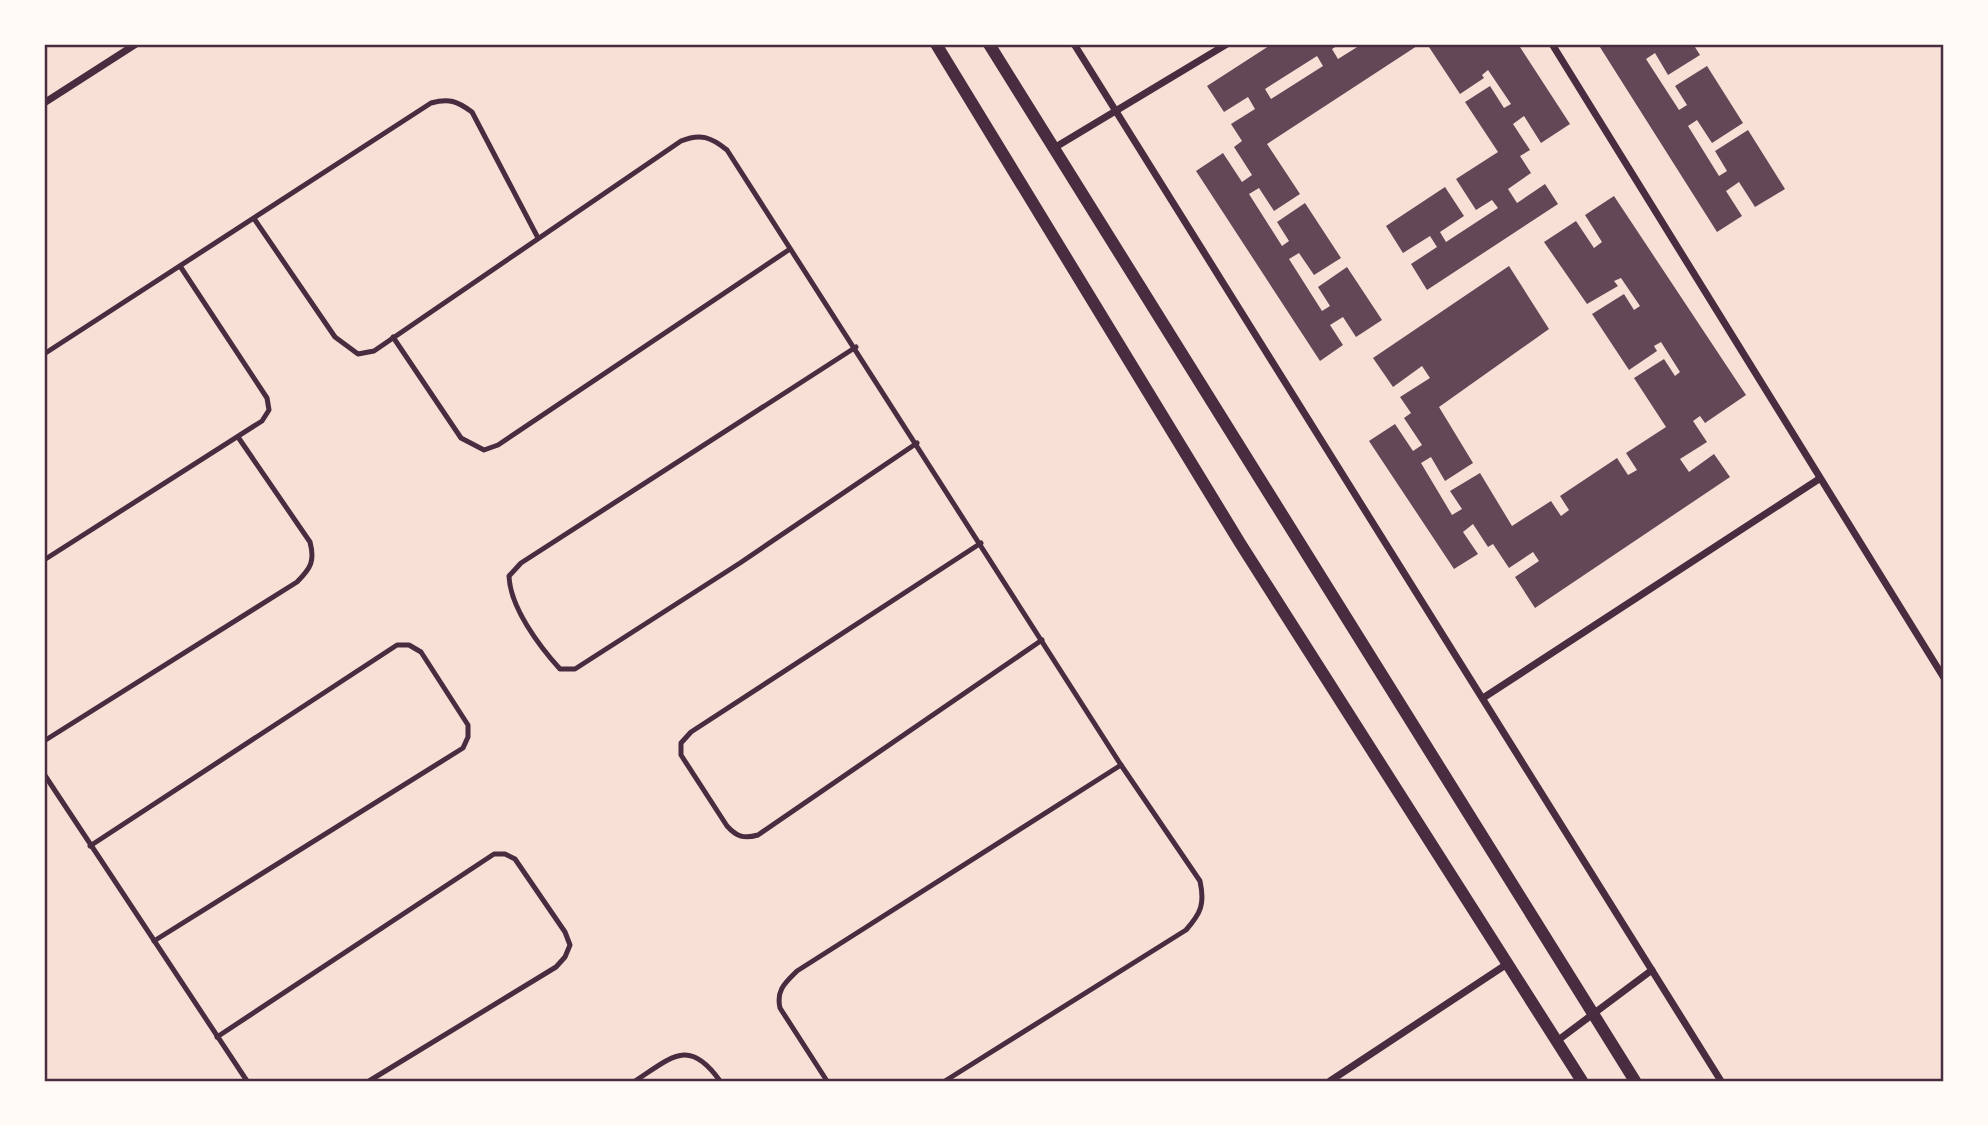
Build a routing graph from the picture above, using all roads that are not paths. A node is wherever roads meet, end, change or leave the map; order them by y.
1 (135, 44) edge
2 (936, 44) edge
3 (989, 44) edge
4 (1074, 44) edge
5 (1227, 44) edge
6 (1552, 44) edge
7 (44, 103) edge
8 (1117, 110) junction
9 (1054, 148) junction
10 (255, 220) junction
11 (537, 236) junction
12 (790, 249) junction
13 (180, 266) junction
14 (393, 337) junction
15 (856, 347) junction
16 (44, 354) edge
17 (238, 437) junction
18 (917, 443) junction
19 (1819, 479) junction
20 (981, 542) junction
21 (44, 560) edge
22 (1042, 640) junction
23 (1944, 678) edge
24 (1483, 698) junction
25 (44, 741) edge
26 (1121, 765) junction
27 (44, 774) edge
28 (90, 846) junction
29 (154, 941) junction
30 (1507, 964) junction
31 (1652, 970) junction
32 (1593, 1013) junction
33 (217, 1037) junction
34 (1557, 1041) junction
35 (247, 1081) edge
36 (369, 1081) edge
37 (635, 1081) edge
38 (720, 1081) edge
39 (827, 1081) edge
40 (944, 1081) edge
41 (1330, 1081) edge
42 (1583, 1081) edge
43 (1635, 1081) edge
44 (1721, 1081) edge

1 - 7 street
2 - 30 street
3 - 9 street
4 - 8 street
5 - 8 street
6 - 19 street
8 - 9 street
8 - 24 street
9 - 32 street
10 - 11 lane
10 - 13 lane
10 - 14 lane
11 - 12 lane
11 - 14 lane
12 - 14 lane
12 - 15 lane
13 - 16 lane
13 - 17 lane
15 - 18 lane
15 - 18 lane
17 - 21 lane
17 - 25 lane
18 - 20 lane
19 - 23 street
19 - 24 street
20 - 22 lane
20 - 22 lane
22 - 26 lane
24 - 31 street
26 - 39 lane
26 - 40 lane
27 - 28 lane
28 - 29 lane
28 - 29 lane
29 - 33 lane
30 - 34 street
30 - 41 street
31 - 32 street
31 - 44 street
32 - 34 street
32 - 43 street
33 - 35 lane
33 - 36 lane
34 - 42 street
37 - 38 lane

